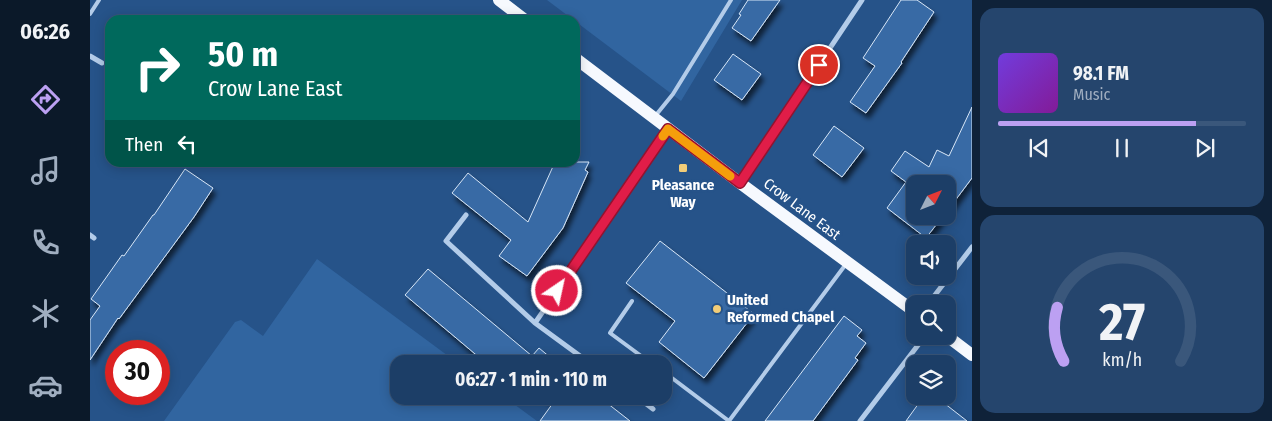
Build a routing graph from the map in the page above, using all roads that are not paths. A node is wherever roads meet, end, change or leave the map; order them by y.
1 (99, 0) edge
2 (499, 0) edge
3 (732, 0) edge
4 (862, 0) edge
5 (90, 14) edge
6 (518, 15) edge
7 (90, 56) edge
8 (580, 62) edge
9 (102, 63) dead end
10 (654, 118) junction
11 (668, 129) junction
12 (740, 183) junction
13 (466, 215) dead end
14 (972, 247) edge
15 (847, 262) junction
16 (935, 295) edge
17 (632, 301) dead end
18 (906, 305) edge
19 (535, 323) junction
20 (956, 343) edge
21 (918, 345) edge
22 (579, 355) edge
23 (640, 355) edge
24 (972, 355) edge
25 (672, 378) edge
26 (648, 405) edge
27 (653, 409) dead end
28 (860, 421) edge

1 - 5 lane
2 - 6 main road
3 - 10 lane
4 - 12 street
7 - 9 street
8 - 10 main road, Crow Lane East
10 - 11 main road, Crow Lane East
11 - 12 main road, Crow Lane East
11 - 19 street
12 - 15 main road, Crow Lane East
13 - 19 street
14 - 16 street
15 - 18 main road, Crow Lane East
15 - 25 lane
17 - 23 lane
19 - 22 street
20 - 24 main road
21 - 28 street
26 - 27 street

